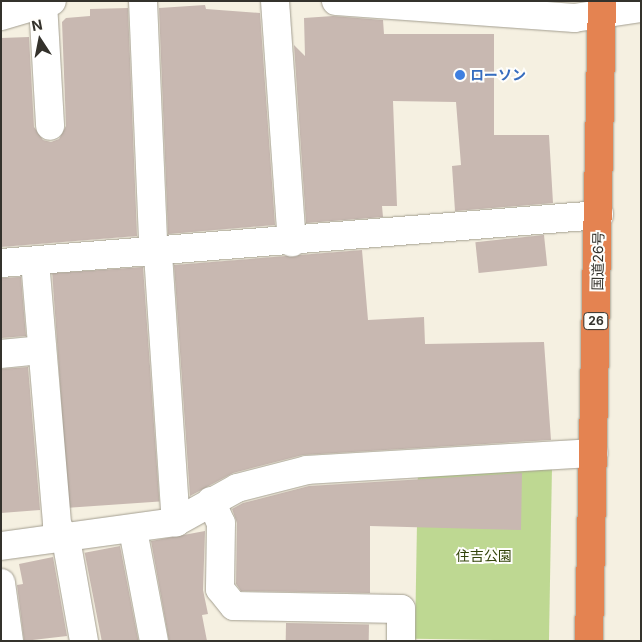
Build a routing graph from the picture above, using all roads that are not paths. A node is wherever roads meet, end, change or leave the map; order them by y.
1 (143, 1) edge
2 (275, 1) edge
3 (336, 1) edge
4 (47, 2) edge
5 (641, 8) edge
6 (601, 9) edge
7 (1, 16) edge
8 (50, 126) dead end
9 (599, 215) junction
10 (292, 242) junction
11 (158, 254) junction
12 (35, 261) junction
13 (1, 263) edge
14 (42, 350) junction
15 (1, 354) edge
16 (593, 453) junction
17 (211, 501) junction
18 (176, 522) junction
19 (133, 530) junction
20 (66, 539) junction
21 (1, 546) edge
22 (1, 583) edge
23 (9, 641) edge
24 (84, 641) edge
25 (154, 641) edge
26 (401, 641) edge
27 (589, 641) edge

1 - 11 street
2 - 10 street
3 - 6 street
4 - 7 street
4 - 8 street
5 - 6 street
6 - 9 highway, 国道26号 / 26
9 - 10 street
9 - 16 highway, 国道26号 / 26
10 - 11 street
11 - 12 street
11 - 18 street
12 - 13 street
12 - 14 street
14 - 15 street
14 - 20 street
16 - 17 street
16 - 27 highway, 国道26号 / 26
17 - 18 street
17 - 26 street
18 - 19 street
19 - 20 street
19 - 25 street
20 - 21 street
20 - 24 street
22 - 23 street

